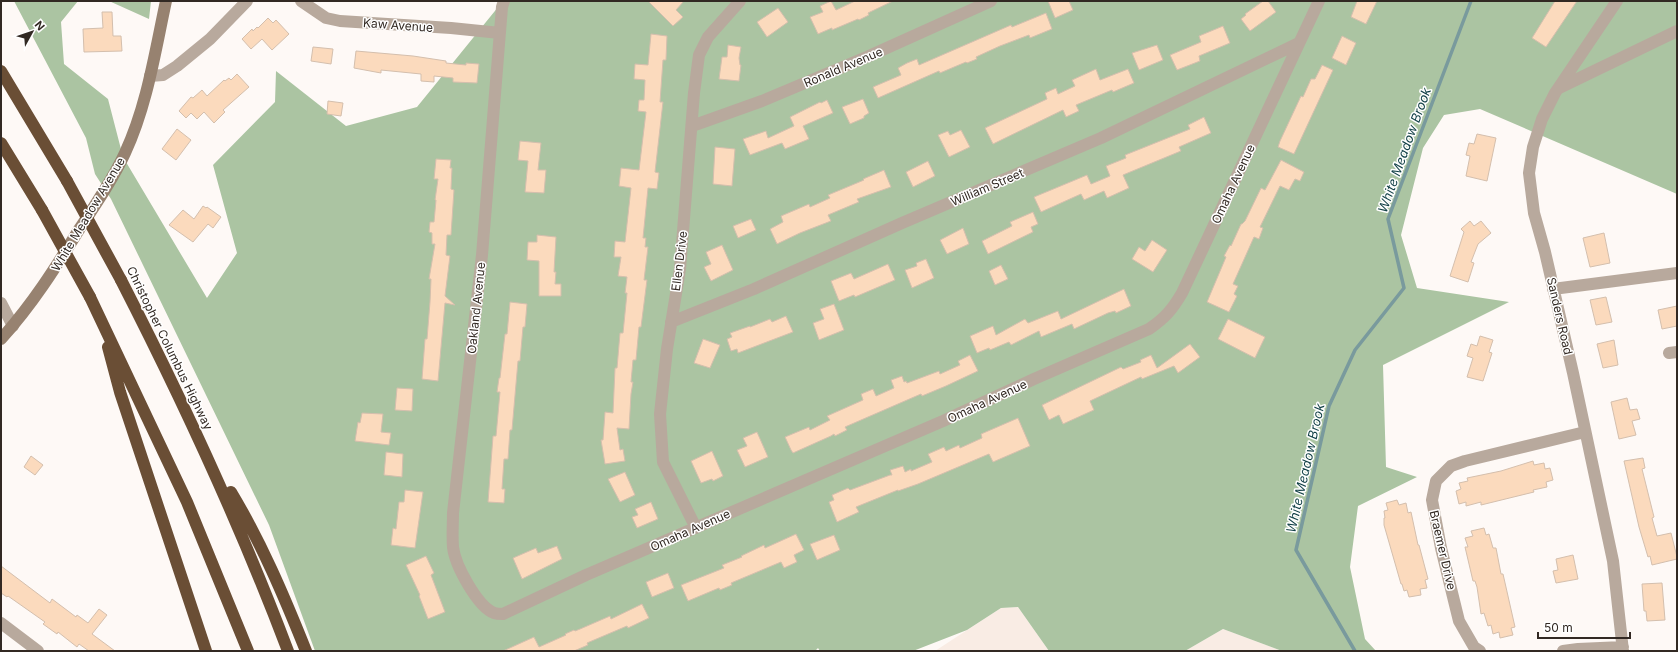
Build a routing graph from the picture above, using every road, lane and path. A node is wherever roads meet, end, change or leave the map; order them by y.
1 (166, 1) edge
2 (246, 1) edge
3 (301, 1) edge
4 (504, 1) edge
5 (740, 1) edge
6 (991, 1) edge
7 (1319, 1) edge
8 (1617, 1) edge
9 (1677, 31) edge
10 (500, 33) junction
11 (1299, 43) junction
12 (1, 71) edge
13 (150, 76) junction
14 (1558, 88) junction
15 (692, 126) junction
16 (1, 143) edge
17 (1677, 273) edge
18 (1553, 289) junction
19 (1, 303) edge
20 (101, 319) junction
21 (671, 322) junction
22 (14, 326) junction
23 (1, 339) edge
24 (1586, 432) junction
25 (204, 448) junction
26 (696, 528) junction
27 (484, 606) joint
28 (1, 623) edge
29 (1623, 649) edge
30 (38, 651) edge
31 (206, 651) edge
32 (248, 651) edge
33 (288, 651) edge
34 (306, 651) edge
35 (1480, 651) edge
36 (1563, 651) edge

1 - 13 street, White Meadow Avenue
2 - 13 street
3 - 10 street, Kaw Avenue
4 - 10 street, Oakland Avenue
5 - 15 street, Ellen Drive
6 - 15 street, Ronald Avenue
7 - 11 street, Omaha Avenue
8 - 14 street, Sanders Road
9 - 14 street
10 - 27 street, Oakland Avenue
11 - 21 street, William Street
11 - 26 street, Omaha Avenue
12 - 25 highway, Christopher Columbus Highway, bridge
13 - 22 street, White Meadow Avenue
14 - 18 street, Sanders Road
15 - 21 street, Ellen Drive
16 - 20 highway, bridge
17 - 18 street
18 - 24 street, Sanders Road
19 - 22 street
20 - 31 highway
20 - 32 highway
21 - 26 street, Ellen Drive
22 - 23 street, White Meadow Avenue
24 - 29 street, Sanders Road
24 - 35 street, Braemer Drive
25 - 33 highway, Christopher Columbus Highway
25 - 34 highway
26 - 27 street, Omaha Avenue
28 - 30 street
29 - 36 street

